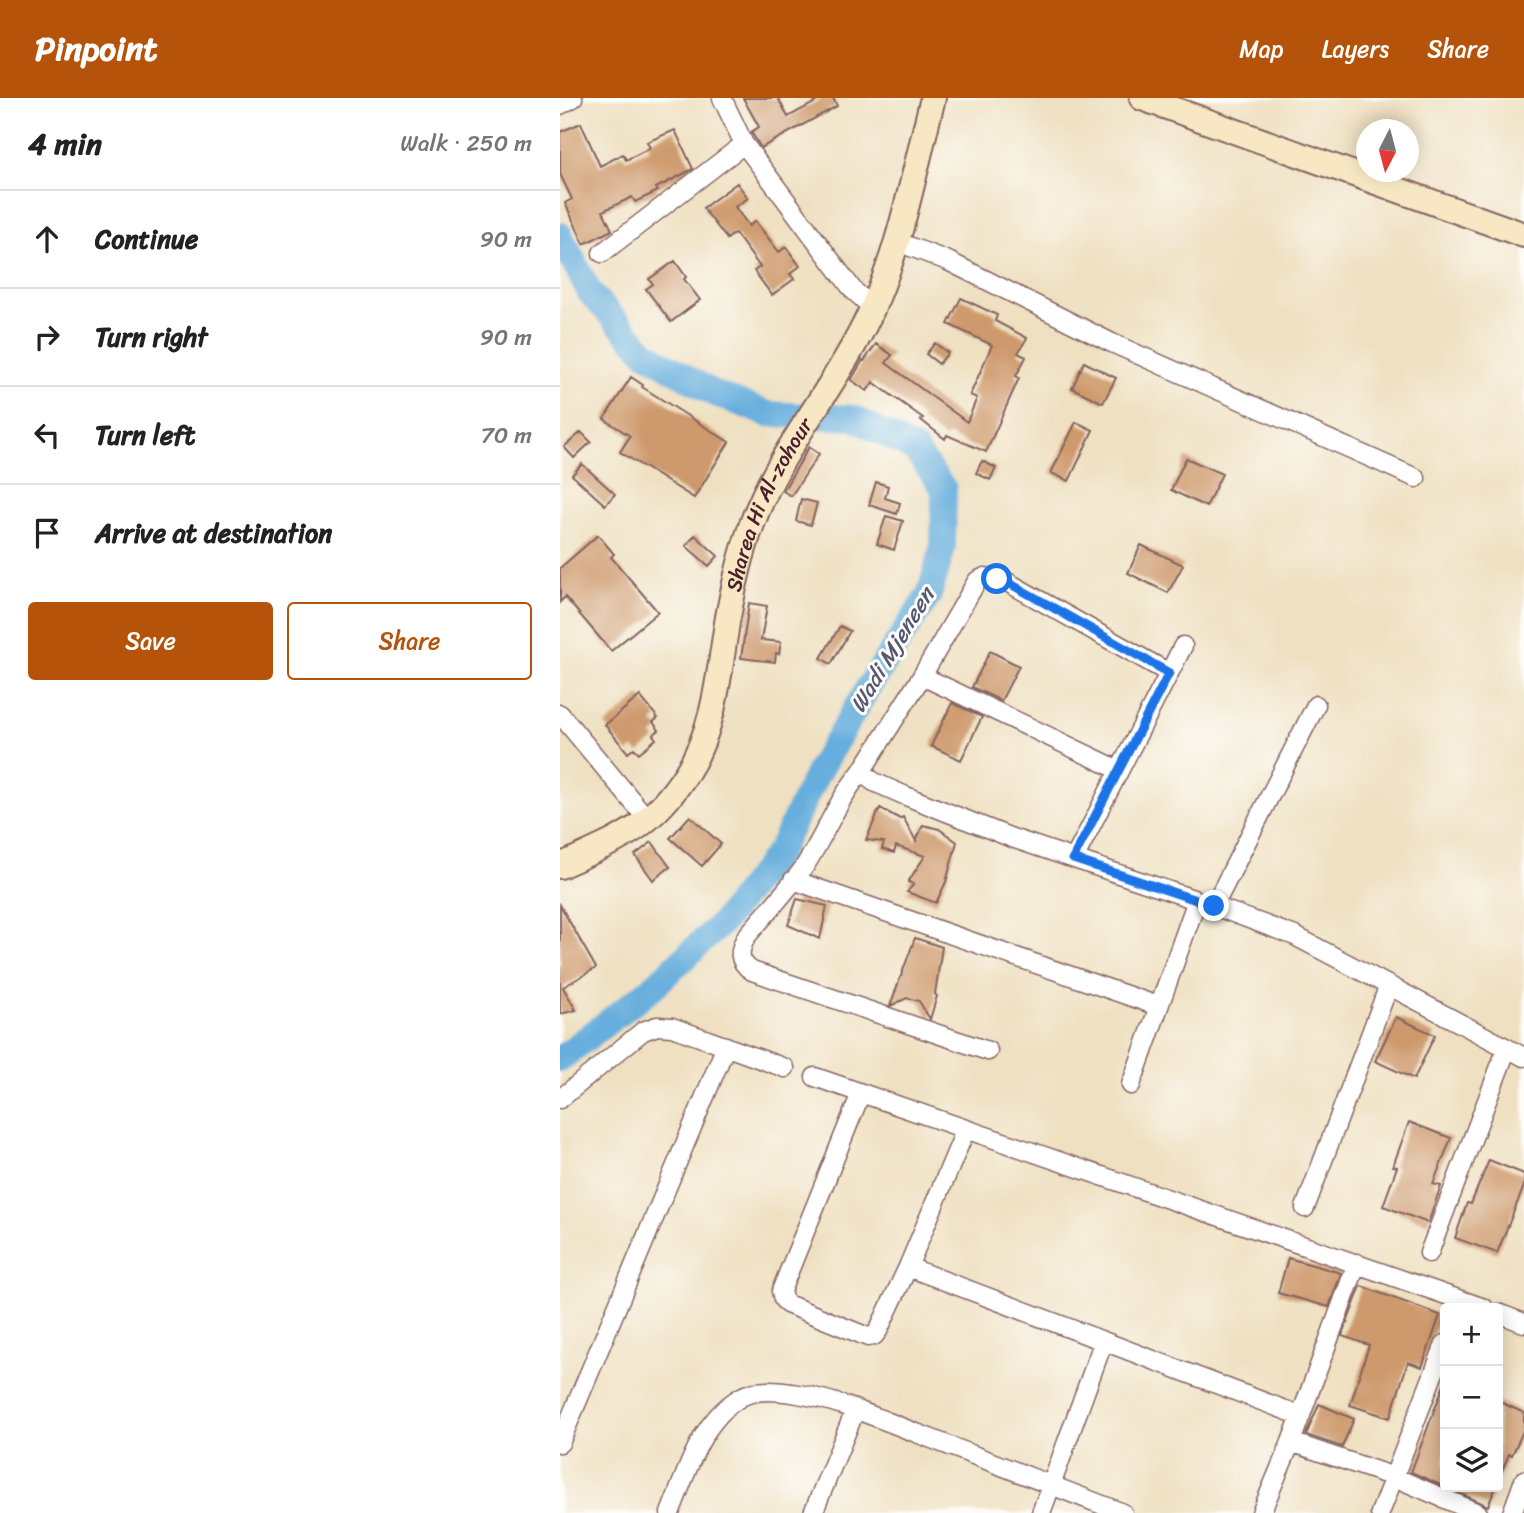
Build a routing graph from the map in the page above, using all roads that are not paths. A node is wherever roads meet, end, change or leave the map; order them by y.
1 (573, 98) edge
2 (722, 98) edge
3 (1143, 98) edge
4 (560, 104) edge
5 (926, 104) edge
6 (744, 144) junction
7 (1524, 235) edge
8 (895, 241) junction
9 (602, 253) dead end
10 (873, 308) junction
11 (1416, 478) dead end
12 (1183, 646) dead end
13 (1169, 673) junction
14 (922, 676) junction
15 (1316, 705) dead end
16 (560, 714) edge
17 (1119, 770) junction
18 (861, 772) junction
19 (648, 820) junction
20 (1073, 859) junction
21 (560, 866) edge
22 (793, 880) junction
23 (1206, 903) junction
24 (1389, 985) junction
25 (1158, 1006) junction
26 (726, 1046) junction
27 (1507, 1048) junction
28 (988, 1051) dead end
29 (1524, 1057) edge
30 (785, 1068) dead end
31 (815, 1077) dead end
32 (1131, 1085) dead end
33 (861, 1093) junction
34 (560, 1099) edge
35 (966, 1129) junction
36 (1305, 1208) dead end
37 (1429, 1253) dead end
38 (1357, 1263) junction
39 (908, 1268) junction
40 (1457, 1303) edge
41 (1503, 1315) edge
42 (1524, 1323) edge
43 (1103, 1343) junction
44 (1440, 1357) edge
45 (566, 1410) edge
46 (855, 1411) junction
47 (1301, 1416) junction
48 (1291, 1442) junction
49 (560, 1443) edge
50 (1394, 1477) junction
51 (1051, 1485) junction
52 (1522, 1490) edge
53 (670, 1513) edge
54 (813, 1513) edge
55 (1041, 1513) edge
56 (1123, 1513) edge
57 (1261, 1513) edge
58 (1380, 1513) edge
59 (1478, 1513) edge
60 (1512, 1513) edge

1 - 4 street
2 - 6 street
3 - 7 street
5 - 8 street, Sharea Hi Al-zohour
6 - 9 street
6 - 10 street
8 - 10 street, Sharea Hi Al-zohour
8 - 11 street
10 - 19 street, Sharea Hi Al-zohour
12 - 13 street
13 - 14 street
13 - 17 street
14 - 17 street
14 - 18 street
15 - 23 street
16 - 19 street
17 - 20 street
18 - 20 street
18 - 22 street
19 - 21 street, Sharea Hi Al-zohour
20 - 23 street
22 - 25 street
22 - 28 street
23 - 24 street
23 - 25 street
24 - 27 street
24 - 36 street
25 - 32 street
26 - 30 street
26 - 34 street
26 - 45 street
27 - 29 street
27 - 37 street
31 - 33 street
33 - 35 street
33 - 39 street
35 - 38 street
35 - 39 street
38 - 40 street
38 - 47 street
39 - 43 street
41 - 42 street
43 - 47 street
43 - 51 street
44 - 50 street
45 - 49 street
46 - 51 street
46 - 53 street
46 - 54 street
47 - 48 street
48 - 50 street
48 - 57 street
50 - 58 street
50 - 59 street
51 - 55 street
51 - 56 street
52 - 60 street

